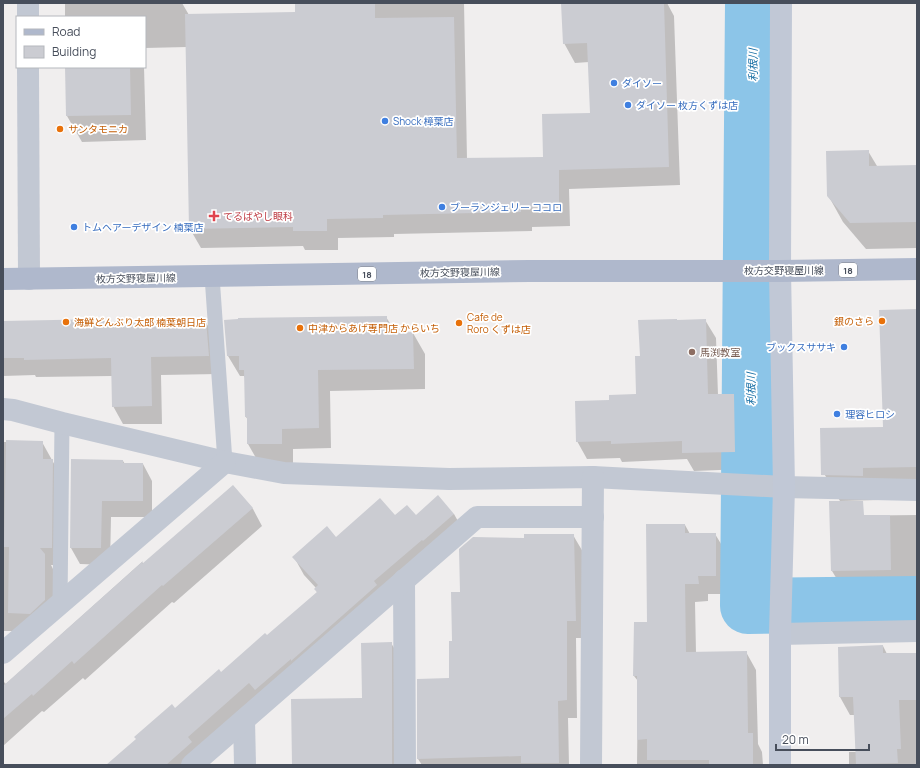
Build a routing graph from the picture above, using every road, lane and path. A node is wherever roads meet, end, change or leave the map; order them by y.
1 (28, 3) edge
2 (781, 3) edge
3 (28, 16) edge
4 (28, 68) edge
5 (917, 268) edge
6 (772, 271) junction
7 (212, 276) junction
8 (3, 279) edge
9 (29, 280) junction
10 (3, 409) edge
11 (62, 424) junction
12 (225, 462) junction
13 (593, 476) junction
14 (784, 487) junction
15 (917, 490) edge
16 (593, 517) junction
17 (404, 580) junction
18 (60, 603) junction
19 (917, 631) edge
20 (780, 634) junction
21 (3, 653) edge
22 (244, 720) junction
23 (192, 765) edge
24 (245, 765) edge
25 (405, 765) edge
26 (591, 765) edge
27 (780, 765) edge

1 - 3 street
2 - 6 street
4 - 9 street
5 - 6 main road, 枚方交野寝屋川線 / 18
6 - 7 main road, 枚方交野寝屋川線 / 18
6 - 14 street
7 - 9 main road, 枚方交野寝屋川線 / 18
7 - 12 lane
8 - 9 main road, 枚方交野寝屋川線 / 18
10 - 11 street
11 - 12 street
11 - 18 lane
12 - 13 street
12 - 18 street
13 - 14 street
13 - 16 street
14 - 15 street
14 - 20 street
16 - 17 street
16 - 26 street
17 - 22 street
17 - 25 street
18 - 21 street
19 - 20 street
20 - 27 street
22 - 23 street
22 - 24 street

